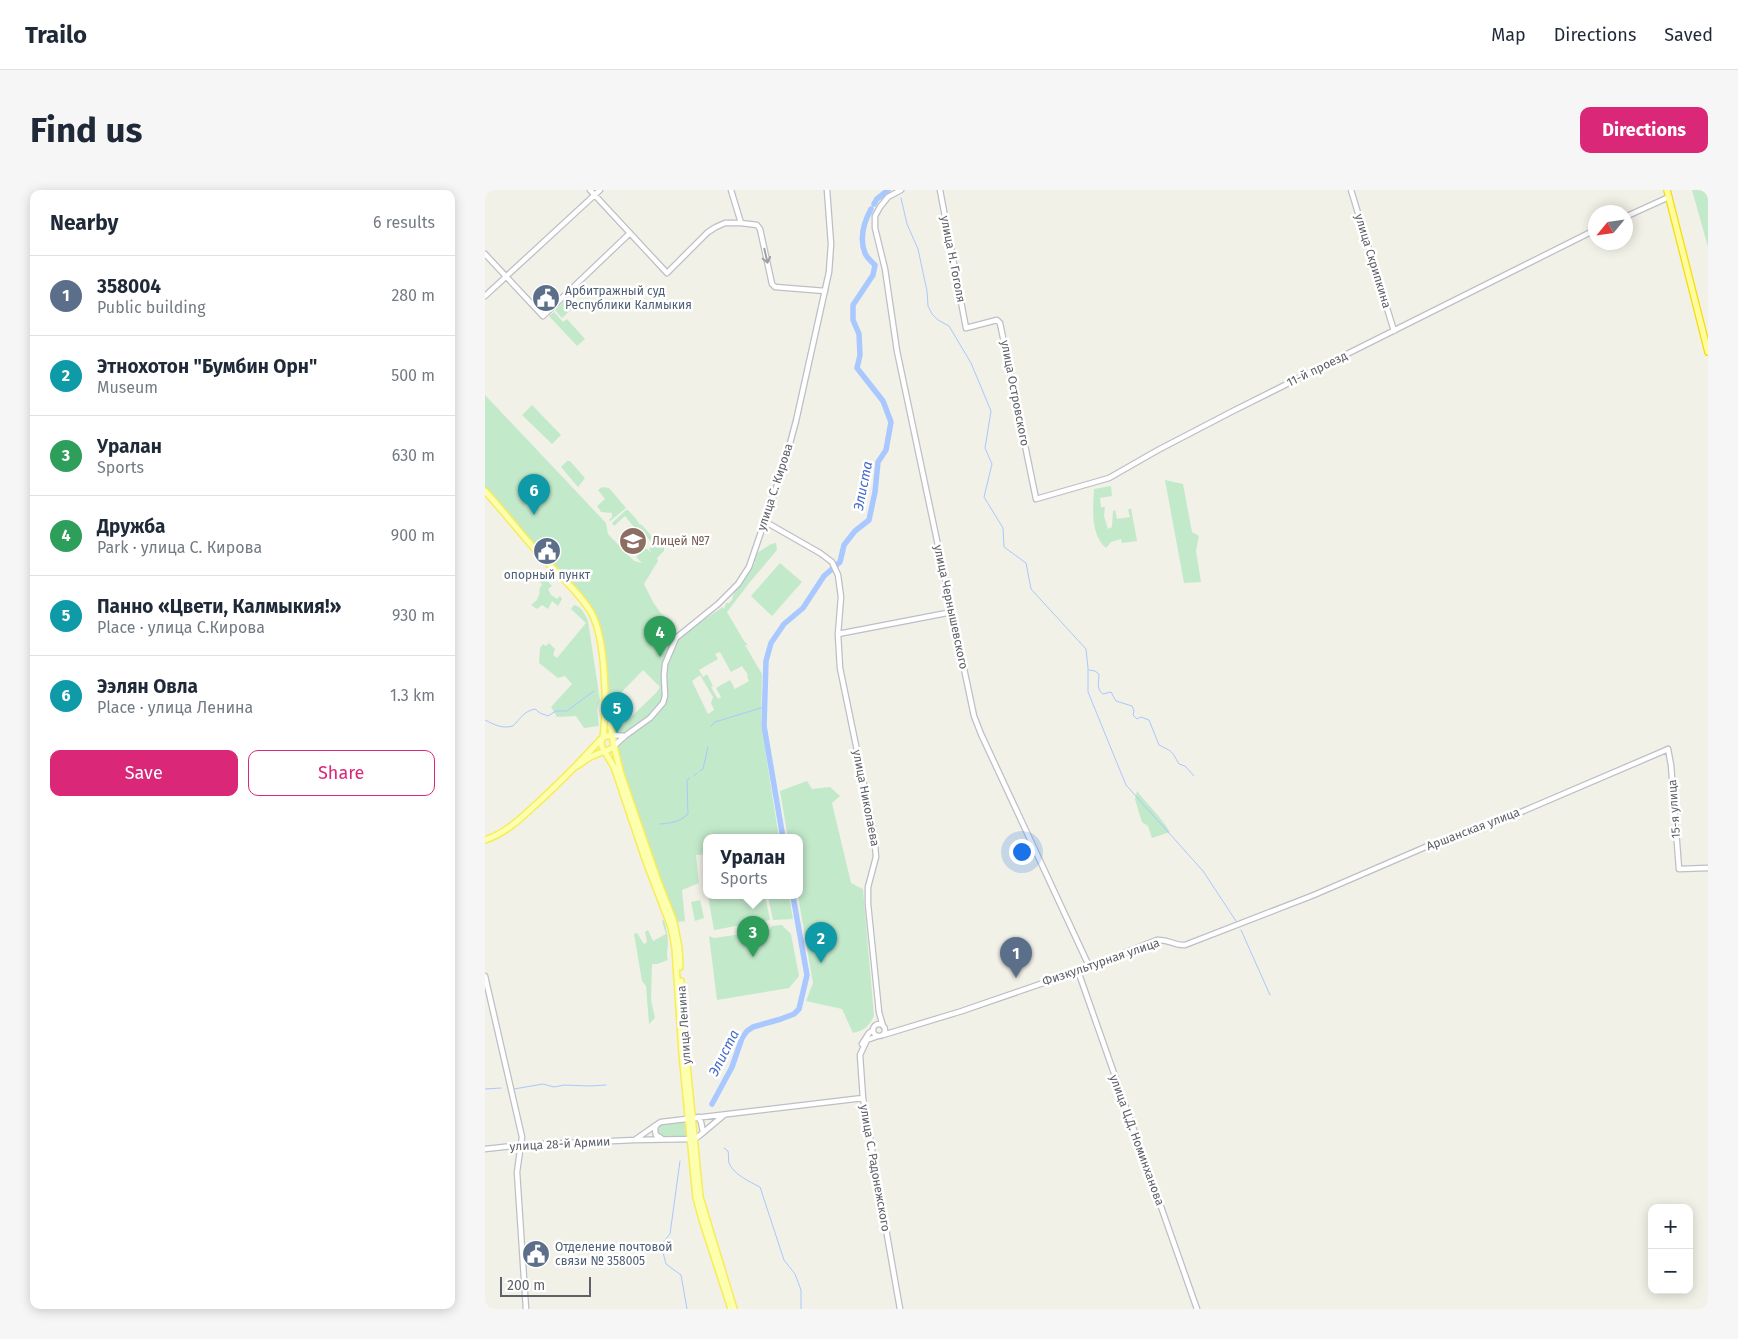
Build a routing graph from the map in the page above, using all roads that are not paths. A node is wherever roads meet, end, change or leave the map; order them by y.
1 (590, 190) edge
2 (601, 190) edge
3 (731, 190) edge
4 (827, 190) edge
5 (901, 190) edge
6 (940, 190) edge
7 (1351, 190) edge
8 (1667, 190) edge
9 (595, 195) junction
10 (1669, 197) junction
11 (1633, 213) edge
12 (741, 223) junction
13 (629, 234) junction
14 (1588, 234) edge
15 (485, 254) edge
16 (506, 277) junction
17 (825, 291) junction
18 (485, 296) edge
19 (966, 328) joint
20 (1394, 331) junction
21 (1708, 352) edge
22 (485, 491) edge
23 (1036, 499) joint
24 (764, 521) junction
25 (952, 612) junction
26 (838, 634) junction
27 (605, 695) junction
28 (612, 735) junction
29 (625, 736) junction
30 (602, 738) junction
31 (614, 746) junction
32 (1668, 749) joint
33 (605, 751) junction
34 (577, 766) junction
35 (485, 840) edge
36 (1708, 868) edge
37 (1277, 909) joint
38 (1089, 966) junction
39 (1078, 971) junction
40 (485, 976) edge
41 (879, 1012) junction
42 (883, 1026) junction
43 (873, 1028) junction
44 (895, 1031) junction
45 (881, 1036) junction
46 (860, 1055) junction
47 (863, 1098) junction
48 (724, 1114) junction
49 (692, 1117) junction
50 (657, 1124) junction
51 (703, 1132) junction
52 (661, 1139) junction
53 (692, 1139) junction
54 (635, 1140) junction
55 (521, 1145) junction
56 (485, 1148) edge
57 (526, 1309) edge
58 (733, 1309) edge
59 (900, 1309) edge
60 (1197, 1309) edge

1 - 9 street
2 - 9 street
3 - 12 street
4 - 17 street, улица С. Кирова
5 - 25 street, улица Чернышевского
6 - 19 street, улица Н. Гоголя
7 - 20 street, улица Скрипкина
8 - 10 highway
9 - 13 street
9 - 16 street
10 - 11 street
10 - 21 highway
12 - 13 street
12 -> 17 street
13 - 16 street
14 - 20 street, 11-й проезд
15 - 16 street
16 - 18 street
17 - 24 street, улица С. Кирова
19 - 23 street, улица Островского
20 - 23 street, 11-й проезд
22 - 27 main road
24 - 26 street, улица Николаева
24 - 29 street, улица С. Кирова
25 - 26 street
25 - 38 street, улица Чернышевского
26 - 41 street, улица Николаева
27 - 28 main road
27 - 30 main road
28 - 29 street
28 - 30 main road
28 - 31 main road, улица Ленина
29 - 31 street, улица С. Кирова
30 - 33 main road, улица Ленина
30 - 34 main road
31 - 33 main road
31 - 49 main road, улица Ленина
32 - 36 street, 15-я улица
32 - 37 street, Аршанская улица
33 - 34 main road
33 - 49 main road, улица Ленина
34 - 35 main road
37 - 38 street, Физкультурная улица
38 - 39 street, Физкультурная улица
39 - 44 street, Физкультурная улица
39 - 60 street, улица Ц.Д. Номинханова
40 - 55 street
41 - 42 street, улица Николаева
41 - 43 street
42 - 43 street
42 - 44 street
42 - 45 street
43 - 45 street
43 - 46 street
44 - 45 street, Физкультурная улица
45 - 46 street
46 - 47 street, улица С. Радонежского
47 - 48 street
47 - 59 street, улица С. Радонежского
48 - 49 street
48 - 51 street
49 - 50 street
49 - 51 street
49 - 53 main road, улица Ленина
50 - 52 street
50 - 54 street
51 - 53 street
52 - 53 street, улица 28-й Армии
52 - 54 street, улица 28-й Армии
53 - 58 main road, улица Ленина
54 - 55 street, улица 28-й Армии
55 - 56 street, улица 28-й Армии
55 - 57 street

